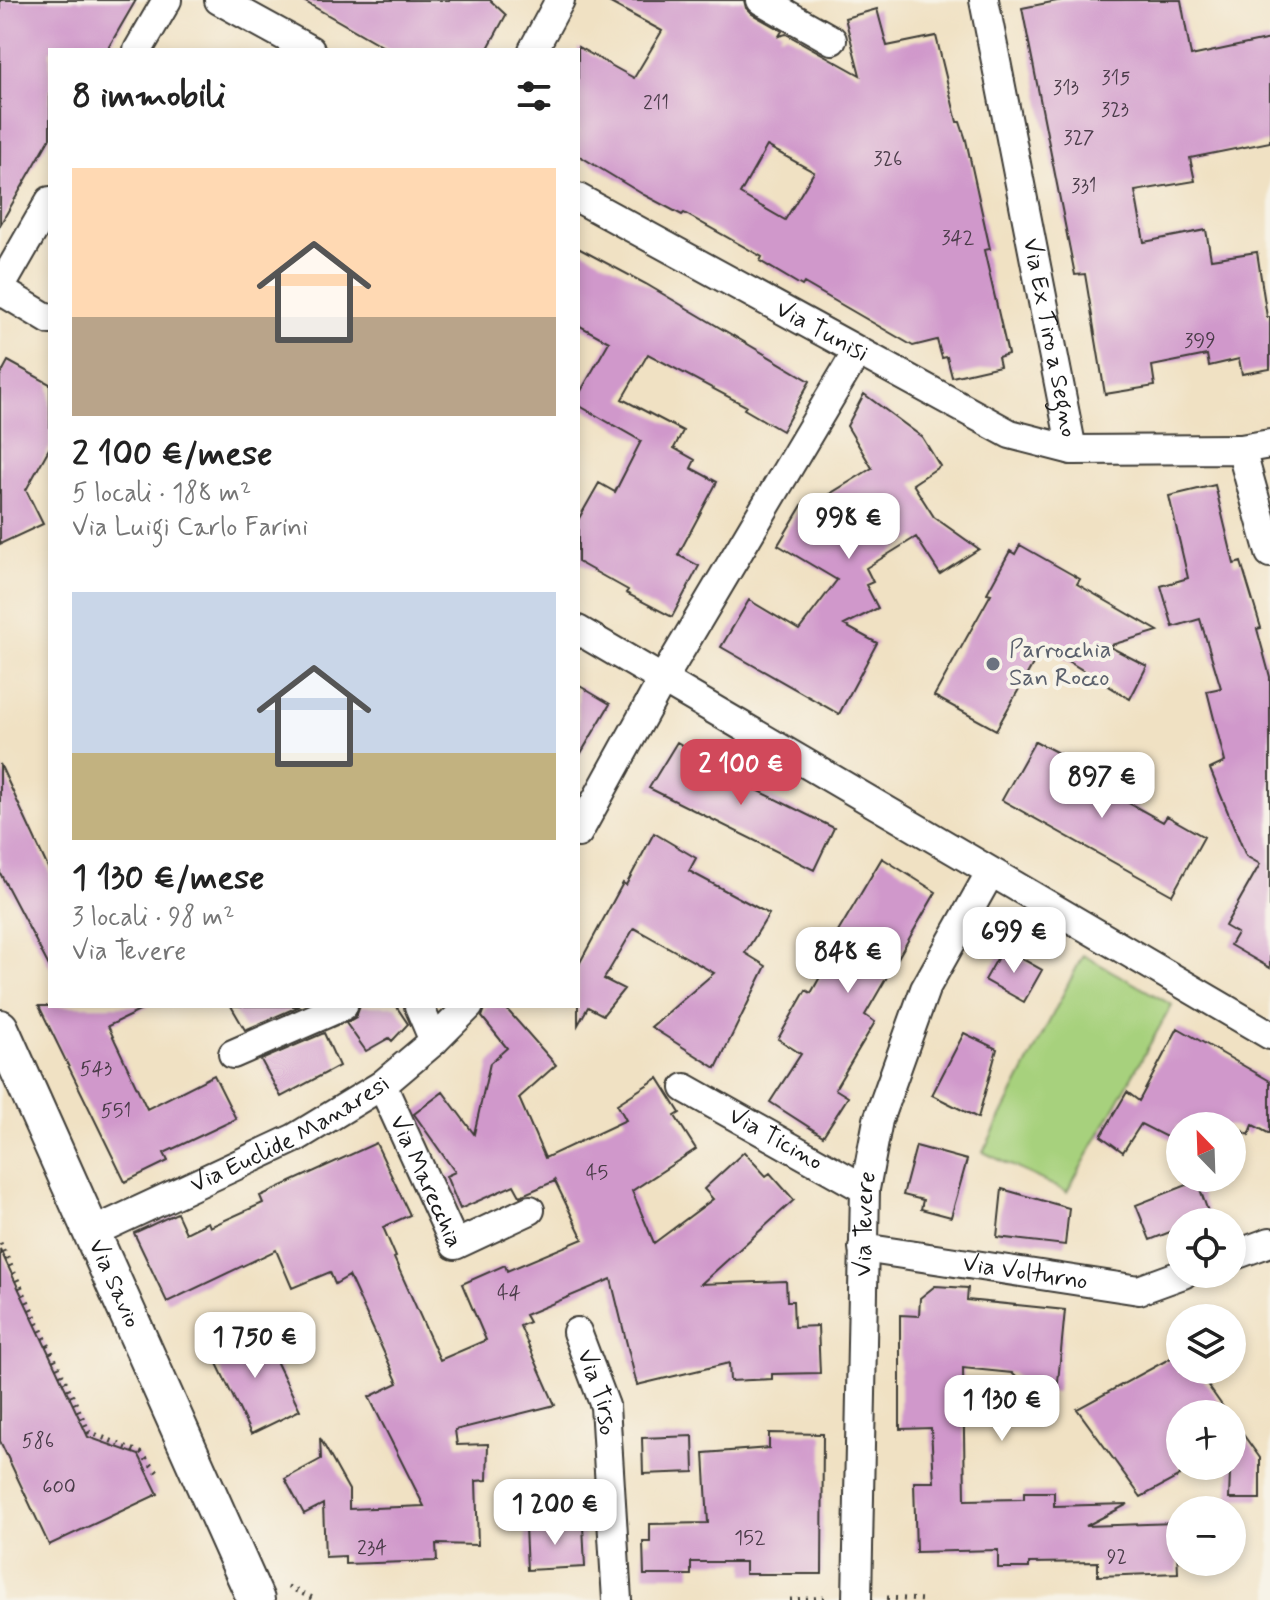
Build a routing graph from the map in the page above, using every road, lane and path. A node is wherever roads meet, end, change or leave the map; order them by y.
1 (167, 0) edge
2 (219, 0) edge
3 (560, 0) edge
4 (761, 0) edge
5 (984, 0) edge
6 (832, 40) dead end
7 (139, 48) edge
8 (306, 48) edge
9 (534, 48) edge
10 (580, 199) edge
11 (48, 205) edge
12 (0, 289) edge
13 (48, 319) edge
14 (857, 352) junction
15 (1270, 444) edge
16 (1241, 449) junction
17 (1072, 450) junction
18 (1270, 553) edge
19 (580, 631) edge
20 (663, 679) junction
21 (580, 829) edge
22 (990, 873) junction
23 (338, 1008) edge
24 (420, 1008) edge
25 (467, 1008) edge
26 (0, 1028) edge
27 (1270, 1035) edge
28 (434, 1041) junction
29 (233, 1054) dead end
30 (382, 1085) junction
31 (685, 1088) dead end
32 (865, 1189) junction
33 (530, 1210) dead end
34 (91, 1233) junction
35 (1270, 1242) edge
36 (0, 1243) edge
37 (863, 1248) junction
38 (1246, 1251) edge
39 (1166, 1280) edge
40 (577, 1332) dead end
41 (165, 1482) dead end
42 (257, 1594) edge
43 (617, 1600) edge
44 (857, 1600) edge

1 - 7 street
2 - 8 street
3 - 9 street
4 - 6 street
5 - 17 street, Via Ex Tiro a Segno
10 - 14 street, Via Tunisi
11 - 12 street
12 - 13 street
14 - 17 street, Via Tunisi
14 - 20 street
15 - 16 street, Via Ex Tiro a Segno
16 - 17 street, Via Ex Tiro a Segno
16 - 18 street
19 - 20 street
20 - 21 street
20 - 22 street
22 - 27 street
22 - 32 street, Via Tevere
23 - 29 street
24 - 28 street
25 - 28 street, Via Euclide Manaresi
26 - 34 street, Via Savio
28 - 30 street, Via Euclide Manaresi
30 - 33 street, Via Marecchia
30 - 34 street, Via Euclide Manaresi
31 - 32 street, Via Ticino
32 - 37 street, Via Tevere
34 - 42 street, Via Savio
35 - 38 street
36 - 41 path
37 - 39 street, Via Volturno
37 - 44 street, Via Tevere
40 - 43 street, Via Tirso

